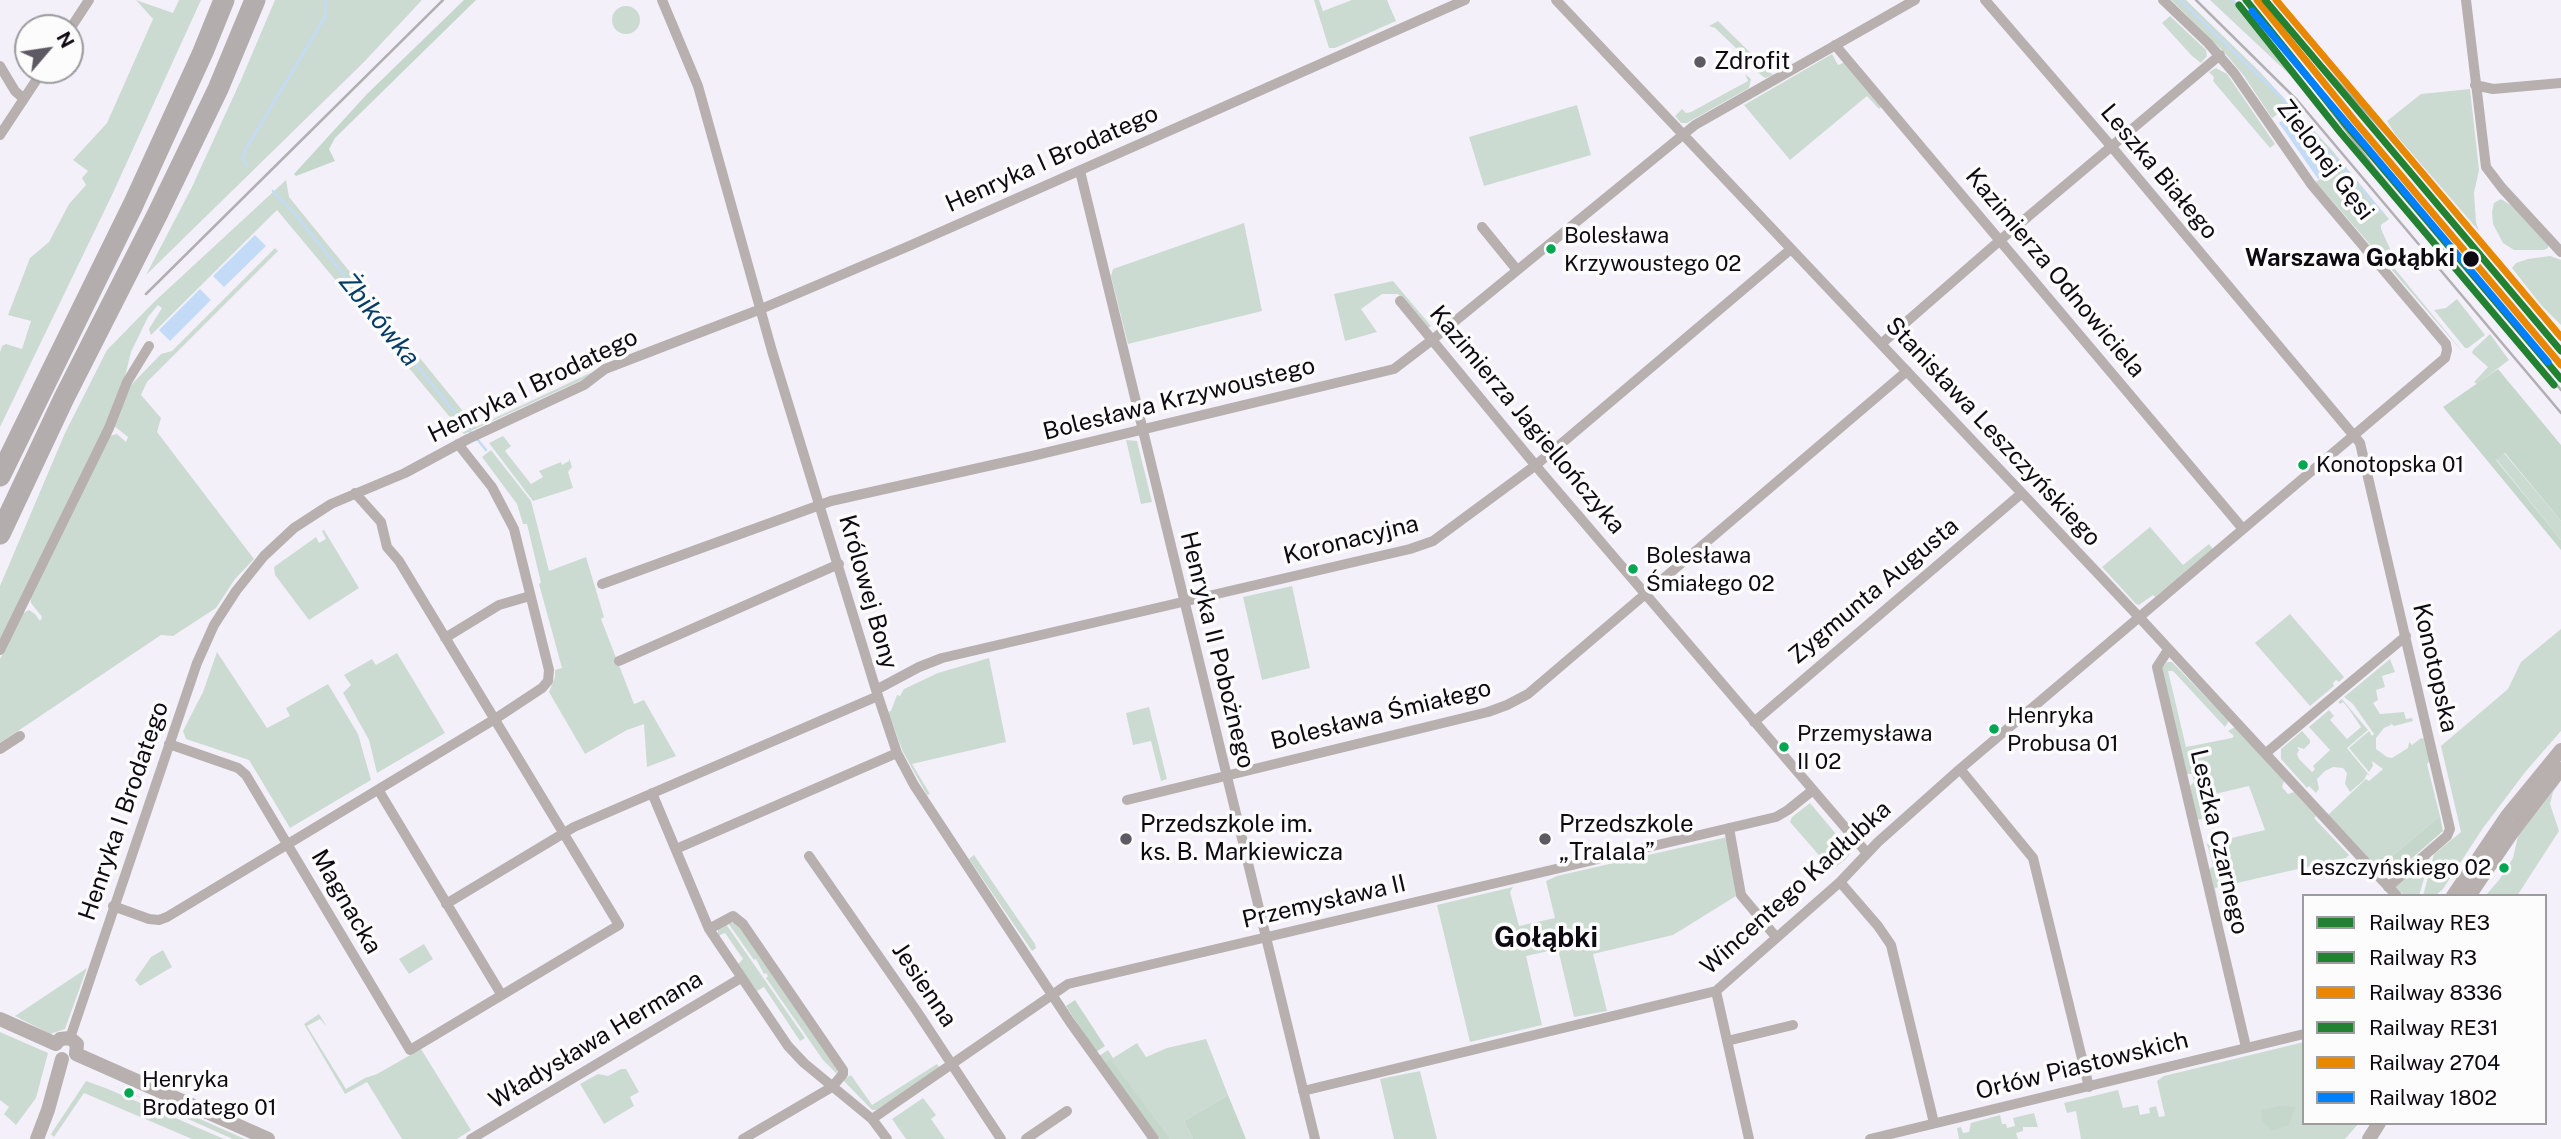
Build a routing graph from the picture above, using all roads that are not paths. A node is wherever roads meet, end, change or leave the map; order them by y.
1 (224, 0) edge
2 (255, 0) edge
3 (662, 0) edge
4 (1465, 0) edge
5 (1556, 0) edge
6 (1915, 0) edge
7 (1985, 0) edge
8 (2163, 0) edge
9 (2466, 0) edge
10 (1835, 45) junction
11 (2220, 55) junction
12 (0, 66) edge
13 (2561, 83) edge
14 (34, 84) edge
15 (2475, 85) junction
16 (24, 99) junction
17 (1684, 134) junction
18 (0, 135) edge
19 (2111, 146) junction
20 (1080, 171) junction
21 (1482, 227) dead end
22 (2000, 241) junction
23 (1791, 249) junction
24 (2561, 252) edge
25 (1517, 270) junction
26 (1400, 301) dead end
27 (761, 309) junction
28 (1432, 341) junction
29 (1881, 344) junction
30 (149, 346) dead end
31 (2447, 349) joint
32 (1907, 371) junction
33 (1144, 429) junction
34 (2355, 435) junction
35 (463, 442) junction
36 (1536, 465) junction
37 (0, 476) edge
38 (2022, 493) junction
39 (355, 494) junction
40 (821, 504) junction
41 (2243, 529) junction
42 (0, 534) edge
43 (839, 564) junction
44 (602, 584) dead end
45 (1645, 594) junction
46 (530, 596) junction
47 (1183, 601) junction
48 (2139, 617) junction
49 (2406, 636) junction
50 (445, 638) junction
51 (2168, 649) junction
52 (0, 650) edge
53 (619, 662) dead end
54 (877, 693) junction
55 (495, 719) junction
56 (1754, 722) junction
57 (20, 736) dead end
58 (169, 744) junction
59 (0, 749) edge
60 (2561, 750) edge
61 (897, 753) junction
62 (2266, 753) junction
63 (1960, 769) junction
64 (2561, 769) edge
65 (1226, 776) junction
66 (379, 790) junction
67 (1813, 790) junction
68 (652, 793) junction
69 (1127, 800) dead end
70 (1729, 828) junction
71 (563, 833) junction
72 (288, 845) junction
73 (676, 849) junction
74 (1867, 853) junction
75 (810, 856) dead end
76 (1840, 882) junction
77 (2388, 887) junction
78 (2396, 894) edge
79 (2454, 894) edge
80 (2470, 894) edge
81 (446, 904) junction
82 (113, 906) junction
83 (709, 929) junction
84 (1776, 937) junction
85 (1266, 938) junction
86 (741, 978) junction
87 (1716, 991) junction
88 (501, 995) junction
89 (1052, 995) junction
90 (0, 1019) edge
91 (1793, 1025) dead end
92 (2302, 1034) edge
93 (70, 1038) junction
94 (1727, 1041) junction
95 (56, 1044) junction
96 (2246, 1047) junction
97 (69, 1056) junction
98 (952, 1064) junction
99 (832, 1087) junction
100 (2089, 1087) junction
101 (1303, 1091) junction
102 (1067, 1111) dead end
103 (872, 1119) junction
104 (1934, 1123) junction
105 (37, 1139) edge
106 (268, 1139) edge
107 (471, 1139) edge
108 (743, 1139) edge
109 (887, 1139) edge
110 (1001, 1139) edge
111 (1026, 1139) edge
112 (1154, 1139) edge
113 (1315, 1139) edge
114 (1749, 1139) edge
115 (1870, 1139) edge

1 - 37 highway
2 - 42 highway
3 - 27 street, Królowej Bony
4 - 20 street, Henryka I Brodatego
5 - 17 street, Stanisława Leszczyńskiego
6 - 10 street, Bolesława Krzywoustego
7 - 19 street, Leszka Białego
8 - 11 street, Zielonej Gęsi
9 - 15 street
10 - 17 street, Bolesława Krzywoustego
10 - 22 street, Kazimierza Odnowiciela
11 - 19 street
11 - 31 street, Zielonej Gęsi
12 - 16 street
13 - 15 street
14 - 16 street
15 - 24 street
16 - 18 street
17 - 23 street, Stanisława Leszczyńskiego
17 - 25 street, Bolesława Krzywoustego
19 - 22 street
19 - 34 street, Leszka Białego
20 - 27 street, Henryka I Brodatego
20 - 33 street, Henryka II Pobożnego
21 - 25 street
22 - 29 street
22 - 41 street, Kazimierza Odnowiciela
23 - 29 street, Stanisława Leszczyńskiego
23 - 36 street, Koronacyjna
25 - 28 street, Bolesława Krzywoustego
26 - 28 street, Kazimierza Jagiellończyka
27 - 35 street, Henryka I Brodatego
27 - 40 street, Królowej Bony
28 - 33 street, Bolesława Krzywoustego
28 - 36 street, Kazimierza Jagiellończyka
29 - 32 street, Stanisława Leszczyńskiego
30 - 52 street
31 - 34 street, Wincentego Kadłubka
32 - 38 street, Stanisława Leszczyńskiego
32 - 45 street, Bolesława Śmiałego
33 - 40 street, Bolesława Krzywoustego
33 - 47 street, Henryka II Pobożnego
34 - 41 street, Wincentego Kadłubka
34 - 49 street, Konotopska
35 - 39 street, Henryka I Brodatego
35 - 46 street
36 - 45 street, Kazimierza Jagiellończyka
36 - 47 street, Koronacyjna
38 - 48 street, Stanisława Leszczyńskiego
38 - 56 street, Zygmunta Augusta
39 - 50 street
39 - 58 street, Henryka I Brodatego
40 - 43 street, Królowej Bony
40 - 44 street, Bolesława Krzywoustego
41 - 48 street, Wincentego Kadłubka
43 - 53 street
43 - 54 street, Królowej Bony
45 - 56 street, Kazimierza Jagiellończyka
45 - 65 street, Bolesława Śmiałego
46 - 50 street
46 - 55 street
47 - 54 street, Koronacyjna
47 - 65 street, Henryka II Pobożnego
48 - 51 street, Stanisława Leszczyńskiego
48 - 63 street, Wincentego Kadłubka
49 - 62 street
49 - 77 street, Konotopska
50 - 55 street
51 - 62 street, Stanisława Leszczyńskiego
51 - 96 street, Leszka Czarnego
54 - 61 street, Królowej Bony
54 - 68 street, Koronacyjna
55 - 66 street
55 - 71 street
56 - 67 street, Kazimierza Jagiellończyka
57 - 59 street
58 - 72 street, Magnacka
58 - 82 street, Henryka I Brodatego
60 - 79 street
61 - 73 street
61 - 89 street, Królowej Bony
62 - 77 street, Stanisława Leszczyńskiego
63 - 74 street, Wincentego Kadłubka
63 - 100 street
64 - 80 street
65 - 69 street, Bolesława Śmiałego
65 - 85 street, Henryka II Pobożnego
66 - 72 street
66 - 81 street
67 - 70 street, Przemysława II
67 - 74 street, Kazimierza Jagiellończyka
68 - 71 street, Koronacyjna
68 - 73 street
70 - 84 street
70 - 85 street, Przemysława II
71 - 81 street, Koronacyjna
71 - 88 street
72 - 82 street
72 - 88 street, Magnacka
73 - 83 street
74 - 76 street, Wincentego Kadłubka
75 - 98 street, Jesienna
76 - 84 street, Wincentego Kadłubka
76 - 104 street
77 - 78 street, Stanisława Leszczyńskiego
81 - 88 street
82 - 93 street, Henryka I Brodatego
83 - 86 street
83 - 99 street
84 - 87 street, Wincentego Kadłubka
85 - 89 street, Przemysława II
85 - 101 street, Henryka II Pobożnego
86 - 99 street
86 - 107 street, Władysława Hermana
87 - 94 street
87 - 101 street, Wincentego Kadłubka
89 - 98 street, Przemysława II
89 - 112 street, Królowej Bony
90 - 95 street
91 - 94 street
92 - 96 street, Orłów Piastowskich
93 - 95 street
93 - 97 street
94 - 114 street
95 - 97 street
96 - 100 street, Orłów Piastowskich
97 - 105 street
97 - 106 street
98 - 103 street, Przemysława II
98 - 110 street, Jesienna
99 - 103 street
99 - 108 street
100 - 104 street, Orłów Piastowskich
101 - 113 street, Henryka II Pobożnego
102 - 111 street
103 - 109 street
104 - 115 street, Orłów Piastowskich

